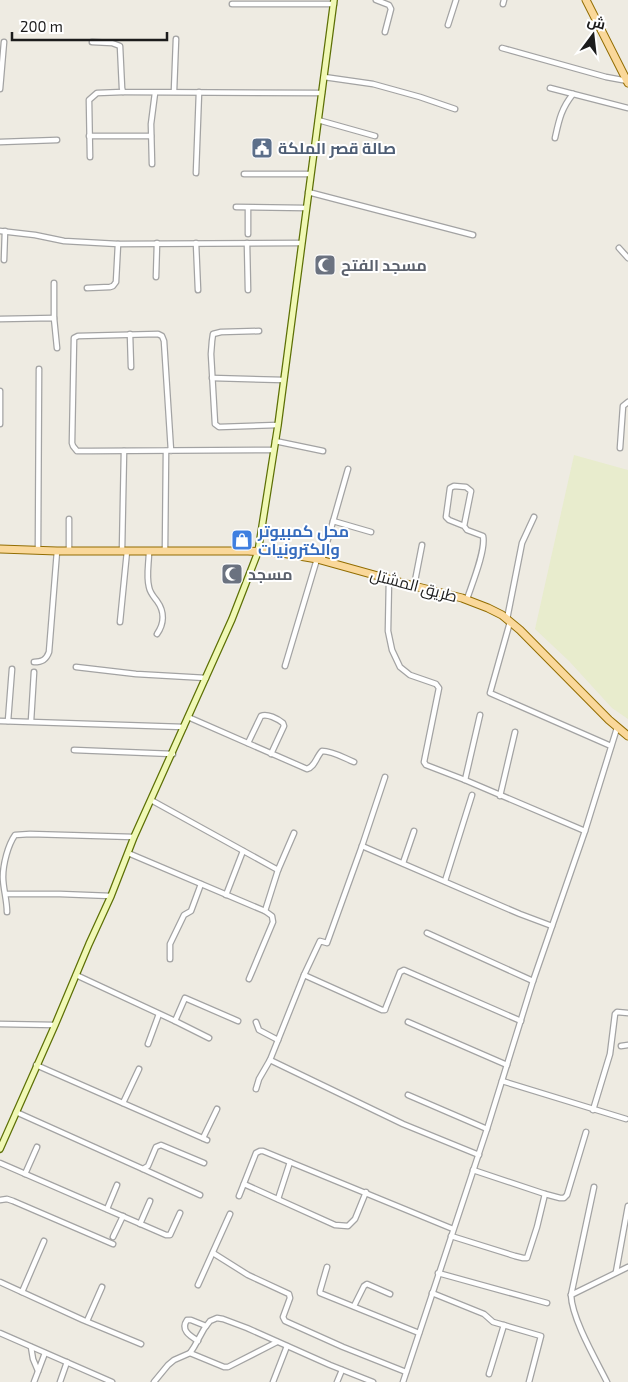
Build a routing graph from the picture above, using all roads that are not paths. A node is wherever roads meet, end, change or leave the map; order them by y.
1 (376, 0) edge
2 (456, 0) edge
3 (586, 0) edge
4 (334, 2) edge
5 (232, 4) dead end
6 (448, 24) dead end
7 (385, 32) dead end
8 (176, 39) dead end
9 (4, 42) dead end
10 (92, 42) dead end
11 (502, 48) dead end
12 (1, 59) edge
13 (324, 77) junction
14 (628, 81) edge
15 (550, 88) dead end
16 (0, 89) edge
17 (124, 92) junction
18 (174, 92) junction
19 (199, 92) junction
20 (155, 93) junction
21 (322, 93) junction
22 (573, 94) junction
23 (628, 108) edge
24 (455, 109) dead end
25 (318, 120) junction
26 (89, 136) junction
27 (151, 136) junction
28 (376, 136) dead end
29 (555, 138) dead end
30 (58, 140) dead end
31 (0, 142) edge
32 (90, 158) dead end
33 (152, 164) dead end
34 (196, 173) dead end
35 (244, 174) dead end
36 (310, 174) junction
37 (308, 192) junction
38 (236, 207) dead end
39 (248, 208) junction
40 (306, 208) junction
41 (2, 231) edge
42 (248, 234) dead end
43 (473, 235) dead end
44 (247, 242) junction
45 (157, 243) junction
46 (196, 243) junction
47 (301, 243) junction
48 (118, 244) junction
49 (619, 248) dead end
50 (628, 258) edge
51 (4, 260) dead end
52 (156, 276) dead end
53 (54, 283) dead end
54 (87, 288) dead end
55 (198, 290) dead end
56 (248, 290) dead end
57 (54, 318) junction
58 (0, 320) edge
59 (258, 331) dead end
60 (130, 334) junction
61 (58, 348) dead end
62 (131, 367) dead end
63 (39, 369) dead end
64 (212, 378) junction
65 (284, 380) junction
66 (0, 391) edge
67 (628, 402) edge
68 (0, 424) edge
69 (278, 425) junction
70 (275, 441) junction
71 (620, 448) dead end
72 (274, 450) junction
73 (124, 451) junction
74 (169, 451) junction
75 (323, 451) dead end
76 (348, 469) dead end
77 (534, 517) dead end
78 (69, 519) dead end
79 (333, 521) junction
80 (464, 526) junction
81 (371, 532) dead end
82 (422, 545) dead end
83 (0, 549) edge
84 (38, 550) junction
85 (57, 551) junction
86 (69, 551) junction
87 (125, 551) junction
88 (149, 551) junction
89 (165, 551) junction
90 (258, 552) junction
91 (320, 560) junction
92 (389, 579) junction
93 (414, 586) junction
94 (467, 599) junction
95 (508, 620) junction
96 (120, 622) dead end
97 (157, 634) dead end
98 (34, 662) dead end
99 (284, 666) dead end
100 (76, 667) dead end
101 (12, 669) dead end
102 (34, 672) dead end
103 (206, 678) junction
104 (480, 715) dead end
105 (188, 717) junction
106 (0, 721) edge
107 (8, 721) junction
108 (31, 722) junction
109 (184, 727) junction
110 (617, 728) junction
111 (515, 732) dead end
112 (628, 736) edge
113 (248, 744) junction
114 (611, 746) junction
115 (74, 750) dead end
116 (172, 754) junction
117 (271, 754) junction
118 (354, 762) dead end
119 (384, 777) dead end
120 (465, 780) junction
121 (472, 795) dead end
122 (500, 796) junction
123 (151, 800) junction
124 (414, 831) dead end
125 (584, 831) junction
126 (294, 833) dead end
127 (134, 837) junction
128 (362, 846) junction
129 (243, 851) junction
130 (128, 853) junction
131 (404, 863) junction
132 (278, 870) junction
133 (445, 881) junction
134 (201, 884) junction
135 (6, 894) junction
136 (226, 895) junction
137 (111, 896) junction
138 (265, 911) junction
139 (7, 912) dead end
140 (552, 926) junction
141 (427, 933) dead end
142 (170, 959) dead end
143 (76, 975) junction
144 (304, 975) junction
145 (249, 979) dead end
146 (533, 981) junction
147 (628, 1013) edge
148 (159, 1014) junction
149 (175, 1021) junction
150 (238, 1021) dead end
151 (521, 1021) junction
152 (256, 1022) dead end
153 (408, 1022) dead end
154 (0, 1024) edge
155 (55, 1025) junction
156 (209, 1038) dead end
157 (278, 1040) junction
158 (148, 1044) dead end
159 (628, 1045) edge
160 (620, 1046) dead end
161 (270, 1060) junction
162 (36, 1065) junction
163 (507, 1065) junction
164 (138, 1069) dead end
165 (502, 1081) junction
166 (256, 1089) dead end
167 (408, 1095) dead end
168 (123, 1103) junction
169 (216, 1109) dead end
170 (593, 1110) junction
171 (16, 1112) junction
172 (626, 1120) dead end
173 (487, 1129) junction
174 (586, 1132) dead end
175 (37, 1147) dead end
176 (0, 1149) edge
177 (478, 1155) junction
178 (290, 1162) junction
179 (0, 1163) edge
180 (204, 1163) dead end
181 (143, 1169) junction
182 (473, 1170) junction
183 (25, 1174) junction
184 (244, 1184) junction
185 (118, 1185) dead end
186 (594, 1187) dead end
187 (366, 1192) junction
188 (545, 1194) junction
189 (200, 1195) dead end
190 (239, 1196) dead end
191 (278, 1199) junction
192 (0, 1200) edge
193 (150, 1201) dead end
194 (628, 1206) edge
195 (107, 1209) junction
196 (180, 1213) dead end
197 (230, 1214) dead end
198 (123, 1216) junction
199 (140, 1224) junction
200 (453, 1229) junction
201 (451, 1236) junction
202 (113, 1237) dead end
203 (44, 1241) dead end
204 (113, 1244) dead end
205 (213, 1253) junction
206 (628, 1267) edge
207 (328, 1268) dead end
208 (616, 1272) junction
209 (438, 1273) junction
210 (0, 1282) edge
211 (198, 1285) dead end
212 (102, 1287) dead end
213 (22, 1292) junction
214 (432, 1293) junction
215 (390, 1294) dead end
216 (571, 1295) junction
217 (547, 1303) dead end
218 (354, 1306) junction
219 (87, 1321) junction
220 (504, 1325) junction
221 (206, 1326) junction
222 (0, 1333) edge
223 (419, 1333) junction
224 (198, 1341) junction
225 (277, 1342) junction
226 (142, 1344) dead end
227 (287, 1346) junction
228 (32, 1347) junction
229 (45, 1353) junction
230 (190, 1353) junction
231 (67, 1362) junction
232 (342, 1370) junction
233 (38, 1371) junction
234 (406, 1372) junction
235 (490, 1374) dead end
236 (109, 1381) edge
237 (34, 1382) edge
238 (60, 1382) edge
239 (154, 1382) edge
240 (273, 1382) edge
241 (337, 1382) edge
242 (373, 1382) edge
243 (403, 1382) edge
244 (529, 1382) edge
245 (607, 1382) edge

1 - 7 street
2 - 6 street
3 - 14 main road
4 - 5 street
4 - 13 main road
8 - 18 street
9 - 12 street
10 - 17 street
11 - 14 street
12 - 16 street
13 - 21 main road
13 - 24 street
15 - 22 street
17 - 20 street
17 - 26 street
18 - 19 street
18 - 20 street
19 - 21 street
19 - 34 street
20 - 27 street
21 - 25 main road
22 - 23 street
22 - 29 street
25 - 28 street
25 - 36 main road
26 - 27 street
26 - 32 street
27 - 33 street
30 - 31 street
35 - 36 street
36 - 37 main road
37 - 40 main road
37 - 43 street
38 - 39 street
39 - 40 street
39 - 42 street
40 - 47 main road
41 - 48 street
41 - 51 street
44 - 46 street
44 - 47 street
44 - 56 street
45 - 46 street
45 - 48 street
45 - 52 street
46 - 55 street
47 - 65 main road
48 - 54 street
49 - 50 street
53 - 57 street
57 - 58 street
57 - 61 street
59 - 64 street
60 - 62 street
60 - 73 street
60 - 74 street
63 - 84 street
64 - 65 street
64 - 69 street
65 - 69 main road
66 - 68 street
67 - 71 street
69 - 70 main road
70 - 72 main road
70 - 75 street
72 - 74 street
72 - 90 main road
73 - 74 street
73 - 87 street
74 - 89 street
76 - 79 street
77 - 95 street
78 - 86 street
79 - 81 street
79 - 91 street
80 - 80 street
80 - 94 street
82 - 93 street
83 - 84 main road, طريق المشتل
84 - 85 main road, طريق المشتل
85 - 86 main road, طريق المشتل
85 - 98 street
86 - 87 main road, طريق المشتل
87 - 88 main road, طريق المشتل
87 - 96 street
88 - 89 main road, طريق المشتل
88 - 97 street
89 - 90 main road, طريق المشتل
90 - 91 main road, طريق المشتل
90 - 103 main road
91 - 92 main road, طريق المشتل
91 - 99 street
92 - 93 main road, طريق المشتل
92 - 120 street
93 - 94 main road, طريق المشتل
94 - 95 main road, طريق المشتل
95 - 110 main road, طريق المشتل
95 - 114 street
100 - 103 street
101 - 107 street
102 - 108 street
103 - 105 main road
104 - 120 street
105 - 109 main road
105 - 113 street
106 - 107 street
107 - 108 street
108 - 109 street
109 - 116 main road
110 - 112 main road, طريق المشتل
110 - 114 street
111 - 122 street
113 - 117 street
113 - 117 street
114 - 125 street
115 - 116 street
116 - 123 main road
117 - 118 street
119 - 128 street
120 - 122 street
121 - 133 street
122 - 125 street
123 - 127 main road
123 - 129 street
124 - 131 street
125 - 140 street
126 - 132 street
127 - 130 main road
127 - 135 street
128 - 131 street
128 - 144 street
129 - 132 street
129 - 136 street
130 - 134 street
130 - 137 main road
131 - 133 street
132 - 138 street
133 - 140 street
134 - 136 street
134 - 142 street
135 - 137 street
135 - 139 street
136 - 138 street
137 - 143 main road
138 - 145 street
140 - 146 street
141 - 146 street
143 - 148 street
143 - 155 main road
144 - 151 street
144 - 157 street
146 - 151 street
147 - 170 street
148 - 149 street
148 - 158 street
149 - 150 street
149 - 156 street
151 - 163 street
152 - 157 street
153 - 163 street
154 - 155 street
155 - 162 main road
157 - 161 street
159 - 160 street
161 - 166 street
161 - 177 street
162 - 168 street
162 - 171 main road
163 - 165 street
164 - 168 street
165 - 170 street
165 - 173 street
167 - 173 street
168 - 169 street
170 - 172 street
171 - 176 main road
171 - 181 street
173 - 177 street
174 - 188 street
175 - 183 street
177 - 182 street
178 - 184 street
178 - 187 street
178 - 191 street
179 - 183 street
180 - 181 street
181 - 189 street
182 - 188 street
182 - 200 street
183 - 195 street
184 - 190 street
184 - 191 street
185 - 195 street
186 - 216 street
187 - 191 street
187 - 200 street
188 - 201 street
192 - 204 street
193 - 199 street
194 - 208 street
195 - 198 street
196 - 199 street
197 - 205 street
198 - 199 street
198 - 202 street
200 - 201 street
201 - 209 street
203 - 213 street
205 - 211 street
205 - 234 street
206 - 208 street
207 - 218 street
208 - 216 street
209 - 214 street
209 - 217 street
210 - 213 street
212 - 219 street
213 - 219 street
214 - 220 street
214 - 223 street
215 - 218 street
216 - 245 street
218 - 223 street
219 - 226 street
220 - 235 street
220 - 244 street
221 - 224 street
221 - 224 street
221 - 225 street
222 - 228 street
223 - 234 street
224 - 230 street
225 - 227 street
225 - 230 street
227 - 232 street
227 - 240 street
228 - 229 street
228 - 233 street
229 - 231 street
229 - 233 street
230 - 239 street
231 - 236 street
231 - 238 street
232 - 241 street
232 - 242 street
233 - 237 street
234 - 243 street

